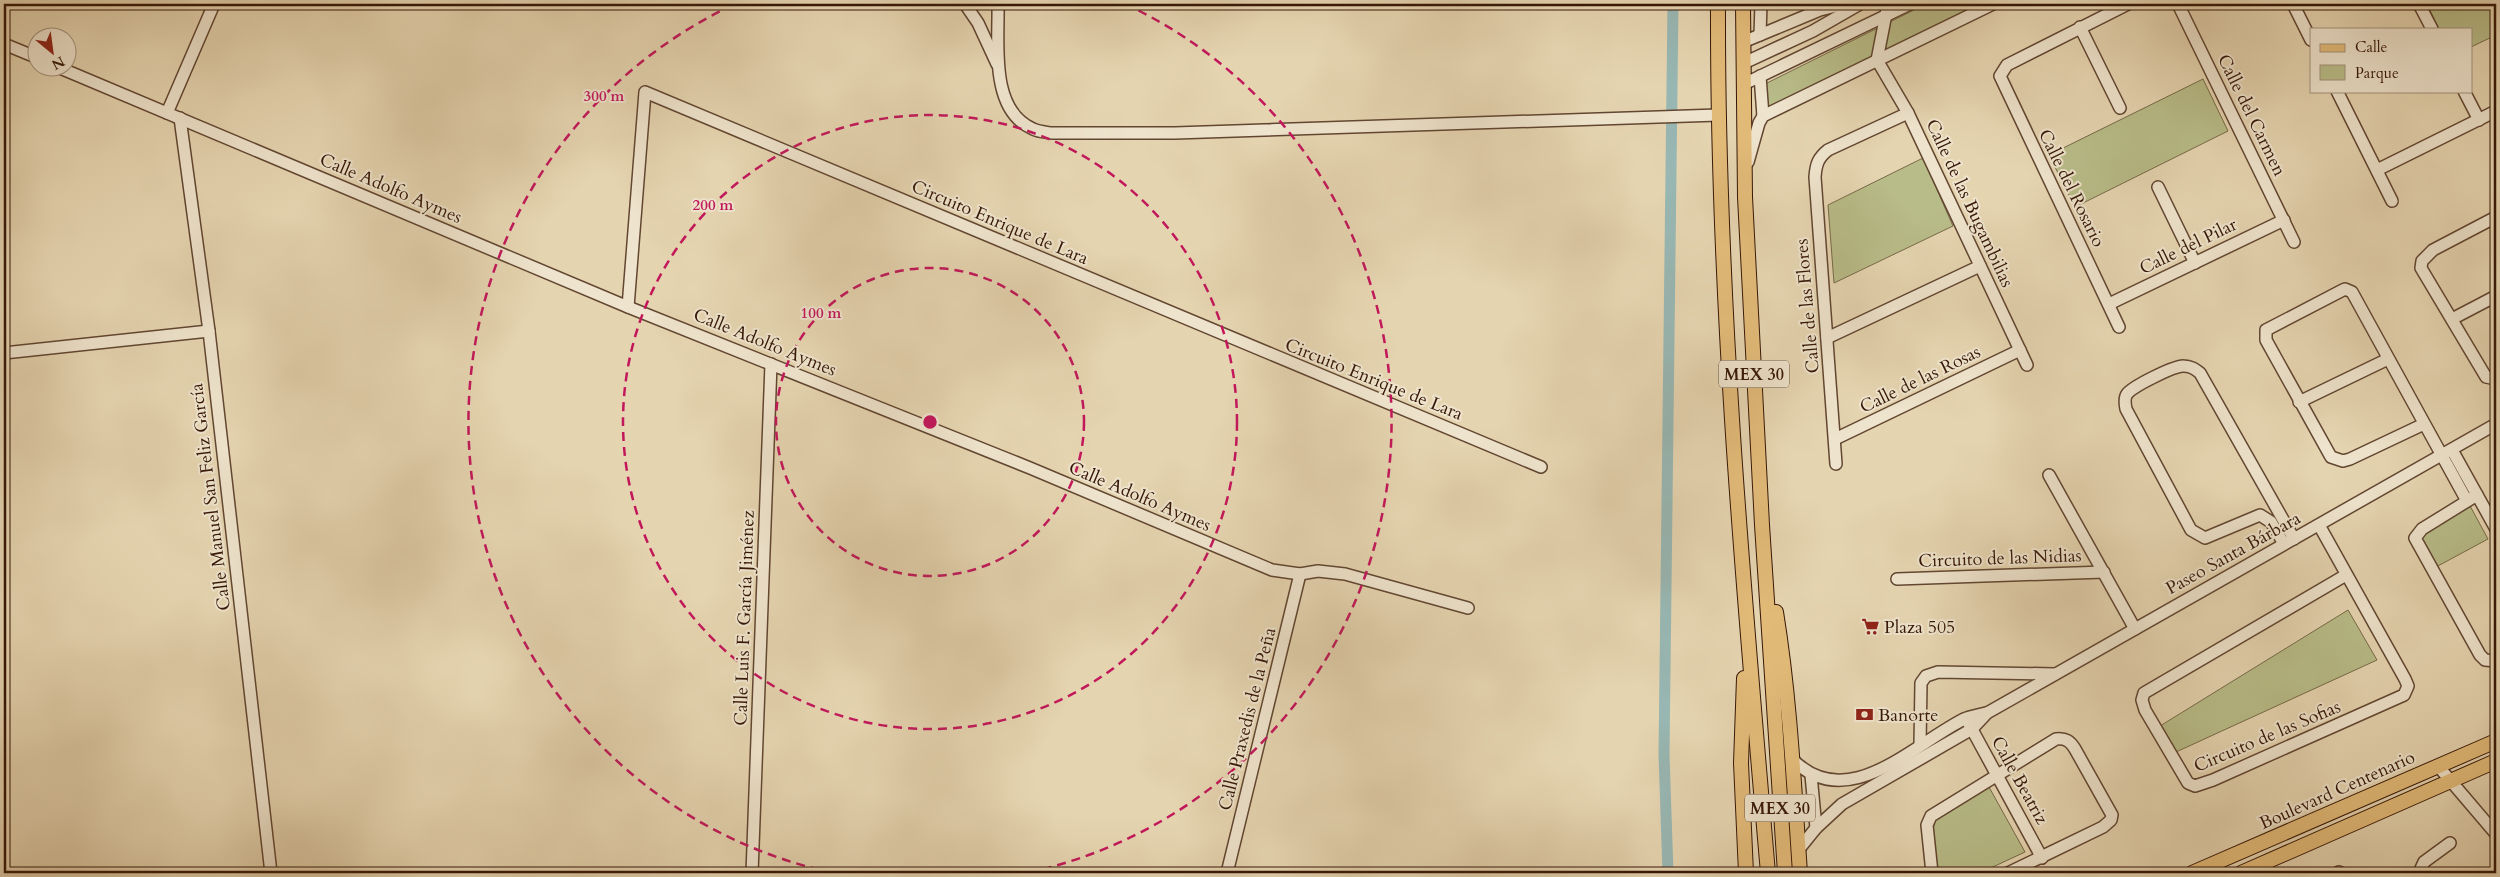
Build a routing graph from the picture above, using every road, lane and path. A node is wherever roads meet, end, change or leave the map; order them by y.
1 (214, 4) edge
2 (965, 4) edge
3 (998, 4) edge
4 (1718, 4) edge
5 (1743, 4) edge
6 (1761, 4) edge
7 (1844, 4) edge
8 (1860, 4) edge
9 (1910, 4) edge
10 (1993, 4) edge
11 (2128, 4) edge
12 (2178, 4) edge
13 (2293, 4) edge
14 (2419, 4) edge
15 (1887, 10) edge
16 (1805, 16) junction
17 (1780, 26) junction
18 (2080, 27) junction
19 (2431, 28) edge
20 (1813, 31) junction
21 (1760, 35) junction
22 (2310, 38) edge
23 (1743, 42) junction
24 (1789, 42) junction
25 (4, 44) edge
26 (28, 54) edge
27 (1877, 60) junction
28 (1744, 63) junction
29 (1000, 68) junction
30 (78, 76) edge
31 (1760, 76) junction
32 (1744, 84) junction
33 (2338, 92) edge
34 (2465, 92) edge
35 (2120, 108) dead end
36 (2496, 112) edge
37 (167, 113) junction
38 (1908, 113) junction
39 (1718, 115) junction
40 (1764, 116) junction
41 (180, 118) junction
42 (2479, 120) junction
43 (2377, 170) junction
44 (1745, 171) junction
45 (2158, 187) dead end
46 (2392, 201) dead end
47 (2496, 217) edge
48 (2284, 220) junction
49 (2294, 242) dead end
50 (2195, 262) junction
51 (1980, 266) junction
52 (2496, 296) edge
53 (2108, 304) junction
54 (628, 307) junction
55 (2452, 319) junction
56 (2119, 327) dead end
57 (209, 331) junction
58 (1827, 338) junction
59 (2020, 350) junction
60 (4, 353) edge
61 (2388, 359) junction
62 (771, 364) junction
63 (2027, 365) dead end
64 (2496, 379) edge
65 (2299, 402) junction
66 (2424, 424) junction
67 (2496, 424) edge
68 (1835, 439) junction
69 (2447, 453) junction
70 (1836, 464) dead end
71 (1542, 467) dead end
72 (2049, 474) dead end
73 (2472, 498) junction
74 (2319, 525) junction
75 (2496, 530) edge
76 (2289, 541) junction
77 (1764, 547) junction
78 (2104, 572) junction
79 (1300, 574) junction
80 (2346, 575) junction
81 (1897, 579) dead end
82 (1468, 608) dead end
83 (2136, 629) junction
84 (1748, 653) junction
85 (2496, 662) edge
86 (2057, 674) junction
87 (1969, 724) junction
88 (2496, 741) edge
89 (1920, 745) junction
90 (1792, 759) junction
91 (2496, 761) edge
92 (2438, 766) junction
93 (1996, 773) junction
94 (1811, 775) junction
95 (2451, 781) junction
96 (1816, 828) junction
97 (2496, 834) edge
98 (2450, 843) dead end
99 (1798, 849) junction
100 (2042, 858) junction
101 (271, 873) edge
102 (752, 873) edge
103 (1227, 873) edge
104 (1746, 873) edge
105 (1768, 873) edge
106 (1785, 873) edge
107 (1800, 873) edge
108 (1932, 873) edge
109 (2008, 873) edge
110 (2192, 873) edge
111 (2241, 873) edge
112 (2419, 873) edge

1 - 37 street
2 - 29 street
3 - 29 street
4 - 39 main road, MEX 30
5 - 23 main road, MEX 30
6 - 21 street
7 - 16 street
8 - 20 street
9 - 15 street
10 - 27 street
11 - 18 street
12 - 48 street, Calle del Carmen
13 - 22 street
14 - 19 street
15 - 27 street
15 - 31 street
16 - 17 street
16 - 20 street
17 - 21 street
17 - 24 street
18 - 35 street
18 - 53 street, Calle del Rosario
20 - 24 street
21 - 23 street
23 - 28 main road, MEX 30
24 - 28 street
25 - 26 street
27 - 38 street, Calle de las Bugambilias
27 - 40 street
28 - 32 main road, MEX 30
29 - 39 street
30 - 37 street, Calle Adolfo Aymes
31 - 32 street
31 - 40 street
32 - 44 main road, MEX 30
33 - 43 street
34 - 42 street
36 - 42 street
37 - 41 street, Calle Adolfo Aymes
38 - 51 street, Calle de las Bugambilias
38 - 58 street, Calle de las Flores
39 - 84 main road, MEX 30
40 - 44 street
41 - 54 street, Calle Adolfo Aymes
41 - 57 street, Calle Manuel San Feliz García
42 - 43 street
43 - 46 street
44 - 77 main road, MEX 30
45 - 50 street
47 - 55 street
48 - 49 street, Calle del Carmen
48 - 50 street, Calle del Pilar
50 - 53 street, Calle del Pilar
51 - 58 street
51 - 59 street, Calle de las Bugambilias
52 - 55 street
53 - 56 street, Calle del Rosario
54 - 62 street, Calle Adolfo Aymes
54 - 71 street, Circuito Enrique de Lara
55 - 64 street
57 - 60 street
57 - 101 street, Calle Manuel San Feliz García
58 - 68 street, Calle de las Flores
59 - 63 street, Calle de las Bugambilias
59 - 68 street, Calle de las Rosas
61 - 65 street
61 - 65 street
61 - 66 street
62 - 79 street, Calle Adolfo Aymes
62 - 102 street, Calle Luis F. García Jiménez
65 - 66 street
66 - 69 street
67 - 69 street, Paseo Santa Bárbara
68 - 70 street, Calle de las Flores
69 - 73 street
69 - 74 street, Paseo Santa Bárbara
72 - 78 street, Circuito de las Nidias
73 - 75 street
73 - 85 street
74 - 76 street, Paseo Santa Bárbara
74 - 80 street, Circuito de las Sofias
76 - 76 street
76 - 83 street, Paseo Santa Bárbara
77 - 90 main road
77 - 106 main road, MEX 30
78 - 81 street, Circuito de las Nidias
78 - 83 street, Circuito de las Nidias
79 - 82 street, Calle Adolfo Aymes
79 - 103 street, Calle Praxedis de la Peña
80 - 80 street, Circuito de las Sofias
83 - 86 street, Paseo Santa Bárbara
84 - 104 main road
84 - 105 main road, MEX 30
86 - 87 street, Paseo Santa Bárbara
86 - 89 street
87 - 89 street, Paseo Santa Bárbara
87 - 93 street, Calle Beatriz
87 - 96 street, Paseo Santa Bárbara
88 - 92 main road, Boulevard Centenario
89 - 94 street, Paseo Santa Bárbara
90 - 94 street, Paseo Santa Bárbara
90 - 99 main road
91 - 95 main road
92 - 95 street
92 - 110 main road, Boulevard Centenario
93 - 100 street, Calle Beatriz
93 - 100 street
93 - 108 street
94 - 96 street
95 - 97 street
95 - 111 main road
96 - 99 street, Paseo Santa Bárbara
98 - 112 street
99 - 107 main road
100 - 109 street

